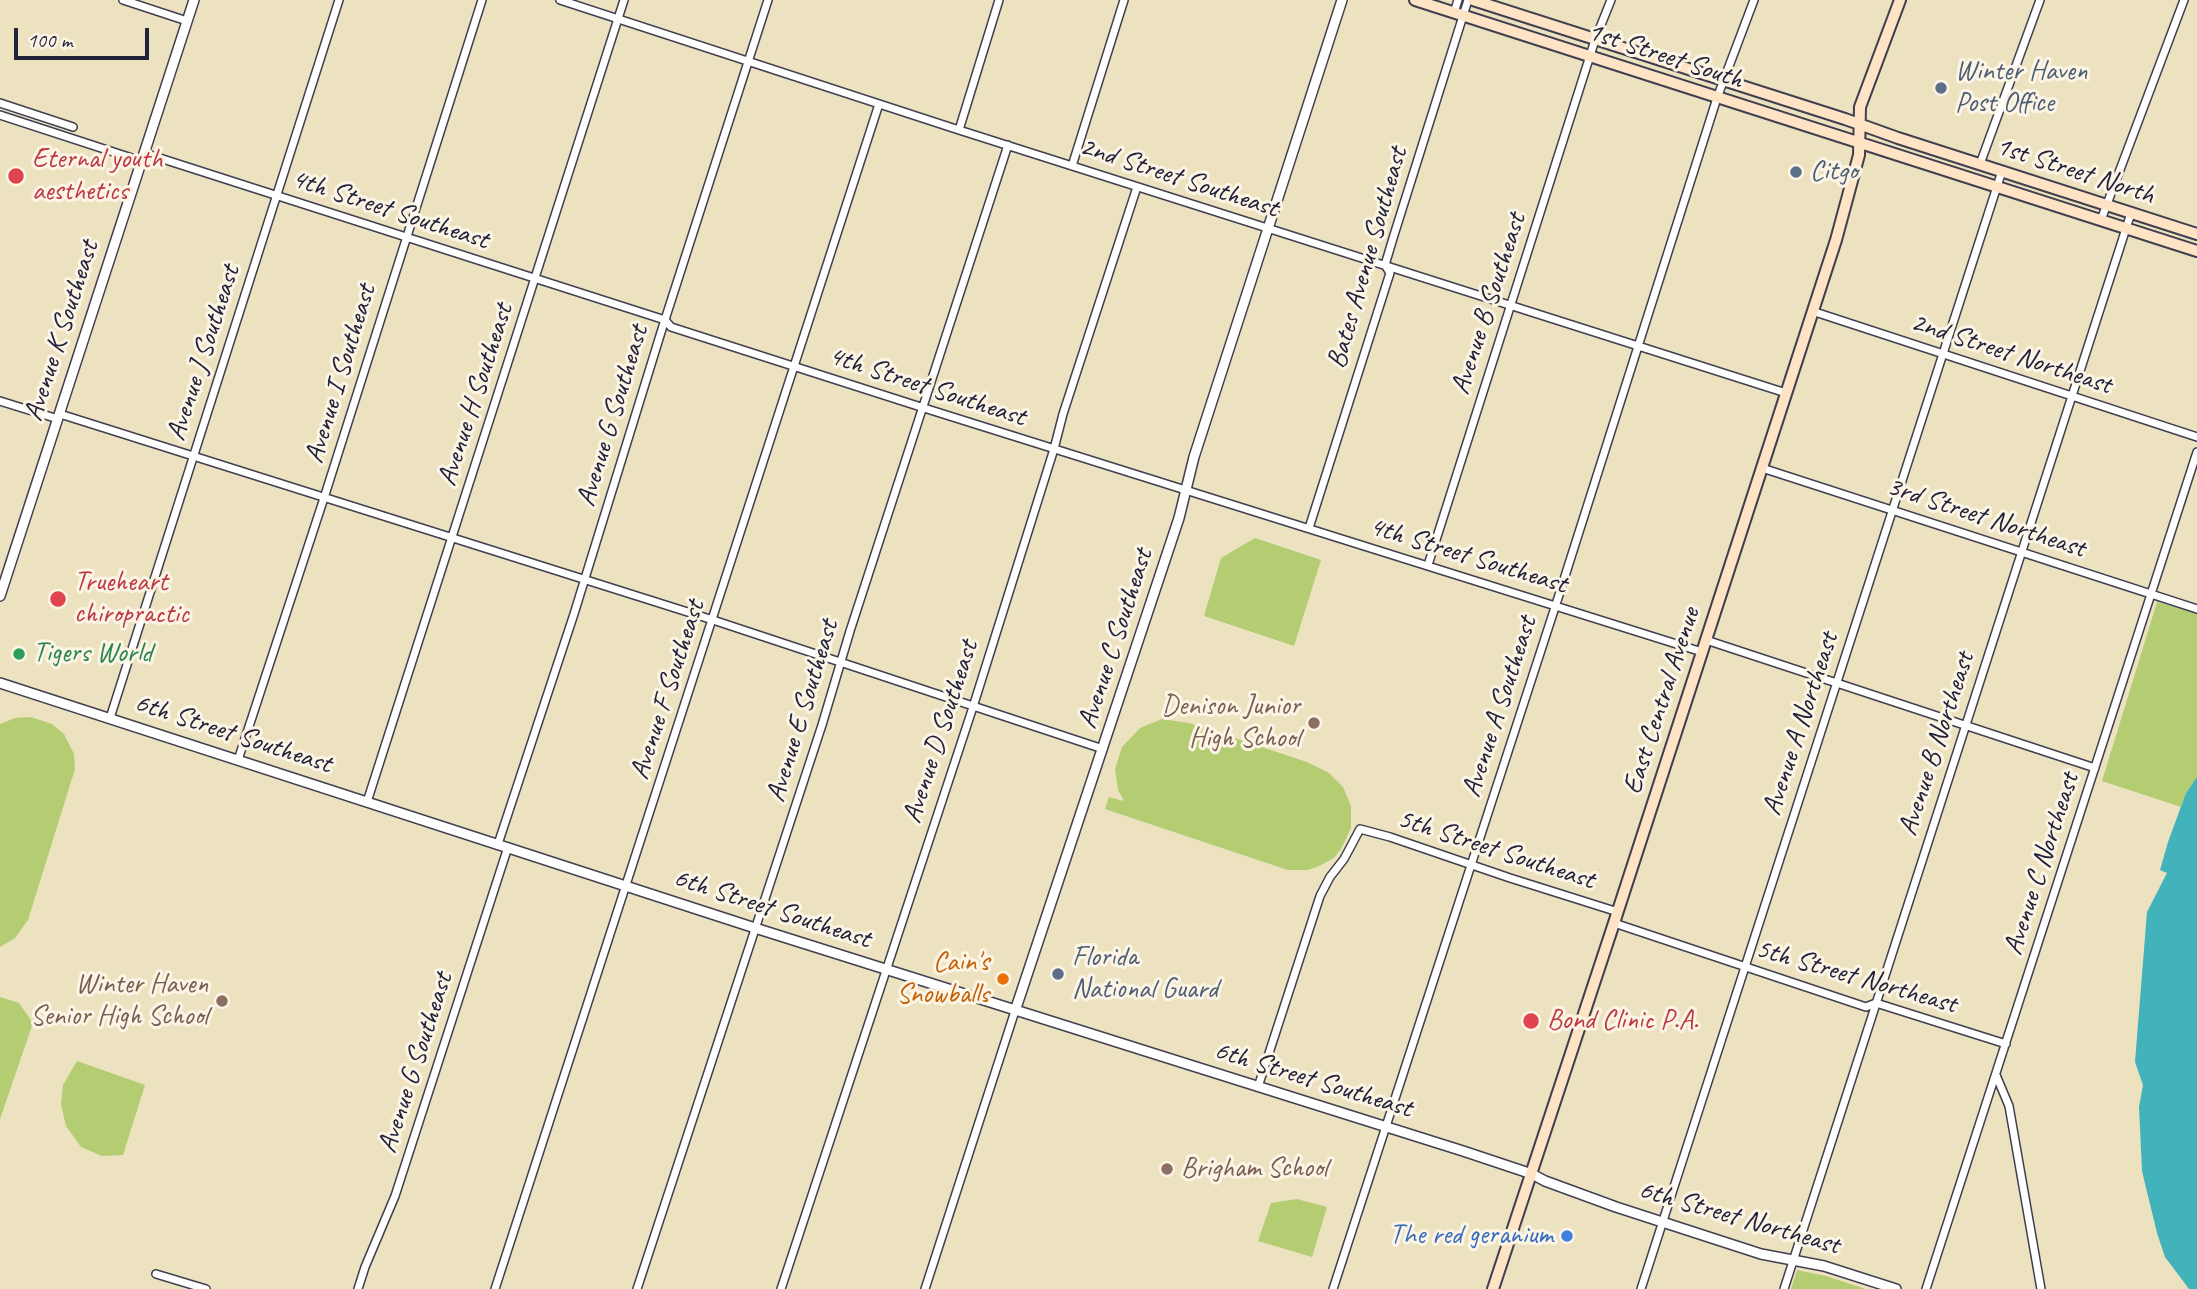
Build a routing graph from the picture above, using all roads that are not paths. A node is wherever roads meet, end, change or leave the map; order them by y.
1 (122, 0) edge
2 (194, 0) edge
3 (339, 0) edge
4 (482, 0) edge
5 (560, 0) edge
6 (624, 0) edge
7 (768, 0) edge
8 (999, 0) edge
9 (1124, 0) edge
10 (1342, 0) edge
11 (1415, 0) edge
12 (1458, 0) edge
13 (1471, 0) edge
14 (1611, 0) edge
15 (1754, 0) edge
16 (1900, 0) edge
17 (2040, 0) edge
18 (2184, 0) edge
19 (1458, 14) junction
20 (618, 19) junction
21 (187, 21) junction
22 (1595, 40) junction
23 (1590, 56) junction
24 (748, 61) junction
25 (1724, 80) junction
26 (1717, 98) junction
27 (0, 103) edge
28 (879, 104) junction
29 (0, 115) edge
30 (1860, 124) junction
31 (73, 127) dead end
32 (959, 130) junction
33 (1861, 143) junction
34 (1007, 145) junction
35 (143, 157) junction
36 (1980, 164) junction
37 (1072, 166) junction
38 (2002, 172) junction
39 (1997, 186) junction
40 (1137, 187) junction
41 (277, 195) junction
42 (2106, 205) junction
43 (2131, 213) junction
44 (2101, 219) junction
45 (2127, 228) junction
46 (1269, 229) junction
47 (2197, 234) edge
48 (406, 237) junction
49 (2197, 251) edge
50 (1385, 265) junction
51 (534, 278) junction
52 (1511, 306) junction
53 (1812, 311) junction
54 (665, 320) junction
55 (1638, 346) junction
56 (1943, 354) junction
57 (795, 366) junction
58 (1786, 393) junction
59 (2073, 396) junction
60 (0, 401) edge
61 (924, 408) junction
62 (59, 417) junction
63 (2197, 437) edge
64 (1054, 449) junction
65 (2197, 452) edge
66 (193, 457) junction
67 (1762, 468) junction
68 (1185, 490) junction
69 (324, 498) junction
70 (1893, 510) junction
71 (1309, 528) junction
72 (448, 537) junction
73 (2022, 552) junction
74 (1428, 565) junction
75 (584, 579) junction
76 (2150, 594) junction
77 (0, 596) edge
78 (1555, 606) junction
79 (2197, 608) edge
80 (713, 620) junction
81 (1706, 640) junction
82 (1702, 652) junction
83 (842, 663) junction
84 (1837, 682) junction
85 (0, 683) edge
86 (973, 707) junction
87 (110, 718) junction
88 (1965, 726) junction
89 (1103, 749) junction
90 (238, 760) junction
91 (2095, 768) junction
92 (367, 802) junction
93 (503, 846) junction
94 (1470, 865) junction
95 (627, 886) junction
96 (1616, 917) junction
97 (755, 928) junction
98 (1745, 967) junction
99 (885, 970) junction
100 (1876, 1003) junction
101 (1014, 1011) junction
102 (2006, 1044) junction
103 (1996, 1074) junction
104 (1258, 1087) junction
105 (1385, 1126) junction
106 (1532, 1174) junction
107 (1662, 1222) junction
108 (1794, 1261) junction
109 (156, 1274) dead end
110 (206, 1289) edge
111 (358, 1289) edge
112 (495, 1289) edge
113 (637, 1289) edge
114 (781, 1289) edge
115 (925, 1289) edge
116 (1333, 1289) edge
117 (1493, 1289) edge
118 (1641, 1289) edge
119 (1784, 1289) edge
120 (1896, 1289) edge
121 (1926, 1289) edge
122 (2041, 1289) edge

1 - 21 street
2 - 21 street, Avenue K Southeast
3 - 41 street, Avenue J Southeast
4 - 48 street, Avenue I Southeast
5 - 20 street, 2nd Street Southeast
6 - 20 street, Avenue H Southeast
7 - 24 street, Avenue G Southeast
8 - 32 street
9 - 37 street
10 - 46 street, Avenue C Southeast
11 - 19 main road, 1st Street South
12 - 19 street
13 - 19 street, Bates Avenue Southeast
13 - 22 main road, 1st Street South
14 - 22 street, Avenue B Southeast
15 - 25 street, Avenue A Southeast
16 - 30 main road, East Central Avenue
17 - 36 street
18 - 42 street
19 - 23 main road, 1st Street South
19 - 50 street, Bates Avenue Southeast
20 - 24 street, 2nd Street Southeast
20 - 51 street, Avenue H Southeast
21 - 35 street, Avenue K Southeast
22 - 23 street, Avenue B Southeast
22 - 25 main road, 1st Street South
23 - 26 main road, 1st Street South
23 - 52 street, Avenue B Southeast
24 - 28 street, 2nd Street Southeast
24 - 54 street, Avenue G Southeast
25 - 26 street, Avenue A Southeast
25 - 30 main road, 1st Street South
26 - 33 main road, 1st Street South
26 - 55 street, Avenue A Southeast
27 - 31 street
28 - 32 street, 2nd Street Southeast
28 - 57 street, Avenue F Southeast
29 - 35 street, 4th Street Southeast
30 - 33 main road, East Central Avenue
30 - 36 main road, 1st Street North
32 - 34 street, 2nd Street Southeast
33 - 39 main road, 1st Street North
33 - 53 main road, East Central Avenue
34 - 37 street, 2nd Street Southeast
34 - 61 street, Avenue E Southeast
35 - 41 street, 4th Street Southeast
35 - 62 street, Avenue K Southeast
36 - 38 main road, 1st Street North
37 - 40 street, 2nd Street Southeast
38 - 39 street, Avenue A Northeast
38 - 42 main road, 1st Street North
39 - 44 main road, 1st Street North
39 - 56 street, Avenue A Northeast
40 - 46 street, 2nd Street Southeast
40 - 64 street, Avenue D Southeast
41 - 48 street, 4th Street Southeast
41 - 66 street, Avenue J Southeast
42 - 43 main road, 1st Street North
42 - 44 street
43 - 45 street, Avenue B Northeast
43 - 47 main road, 1st Street North
44 - 45 main road, 1st Street North
45 - 49 main road, 1st Street North
45 - 59 street, Avenue B Northeast
46 - 50 street, 2nd Street Southeast
46 - 68 street, Avenue C Southeast
48 - 51 street, 4th Street Southeast
48 - 69 street, Avenue I Southeast
50 - 52 street, 2nd Street Southeast
50 - 71 street, Bates Avenue Southeast
51 - 54 street, 4th Street Southeast
51 - 72 street, Avenue H Southeast
52 - 55 street, 2nd Street Southeast
52 - 74 street, Avenue B Southeast
53 - 56 street, 2nd Street Northeast
53 - 58 main road, East Central Avenue
54 - 57 street, 4th Street Southeast
54 - 75 street, Avenue G Southeast
55 - 58 street, 2nd Street Southeast
55 - 78 street, Avenue A Southeast
56 - 59 street, 2nd Street Northeast
56 - 70 street, Avenue A Northeast
57 - 61 street, 4th Street Southeast
57 - 80 street, Avenue F Southeast
58 - 67 main road, East Central Avenue
59 - 63 street, 2nd Street Northeast
59 - 73 street, Avenue B Northeast
60 - 62 street
61 - 64 street, 4th Street Southeast
61 - 83 street, Avenue E Southeast
62 - 66 street
62 - 77 street, Avenue K Southeast
64 - 68 street, 4th Street Southeast
64 - 86 street, Avenue D Southeast
65 - 76 street, Avenue C Northeast
66 - 69 street
66 - 87 street, Avenue J Southeast
67 - 70 street, 3rd Street Northeast
67 - 81 main road, East Central Avenue
68 - 71 street, 4th Street Southeast
68 - 89 street, Avenue C Southeast
69 - 72 street
69 - 90 street, Avenue I Southeast
70 - 73 street, 3rd Street Northeast
70 - 84 street, Avenue A Northeast
71 - 74 street, 4th Street Southeast
72 - 75 street
72 - 92 street, Avenue H Southeast
73 - 76 street, 3rd Street Northeast
73 - 88 street, Avenue B Northeast
74 - 78 street, 4th Street Southeast
75 - 80 street
75 - 93 street, Avenue G Southeast
76 - 79 street, 3rd Street Northeast
76 - 91 street, Avenue C Northeast
78 - 82 street, 4th Street Southeast
78 - 94 street, Avenue A Southeast
80 - 83 street
80 - 95 street, Avenue F Southeast
81 - 82 main road, East Central Avenue
81 - 84 street
82 - 96 main road, East Central Avenue
83 - 86 street
83 - 97 street, Avenue E Southeast
84 - 88 street
84 - 98 street, Avenue A Northeast
85 - 87 street, 6th Street Southeast
86 - 89 street
86 - 99 street, Avenue D Southeast
87 - 90 street, 6th Street Southeast
88 - 91 street
88 - 100 street, Avenue B Northeast
89 - 101 street, Avenue C Southeast
90 - 92 street, 6th Street Southeast
91 - 102 street, Avenue C Northeast
92 - 93 street, 6th Street Southeast
93 - 95 street, 6th Street Southeast
93 - 111 street, Avenue G Southeast
94 - 96 street, 5th Street Southeast
94 - 104 street, 5th Street Southeast
94 - 105 street, Avenue A Southeast
95 - 97 street, 6th Street Southeast
95 - 112 street, Avenue F Southeast
96 - 98 street, 5th Street Northeast
96 - 106 main road, East Central Avenue
97 - 99 street, 6th Street Southeast
97 - 113 street, Avenue E Southeast
98 - 100 street, 5th Street Northeast
98 - 107 street, Avenue A Northeast
99 - 101 street, 6th Street Southeast
99 - 114 street, Avenue D Southeast
100 - 102 street, 5th Street Northeast
100 - 108 street, Avenue B Northeast
101 - 104 street, 6th Street Southeast
101 - 115 street, Avenue C Southeast
102 - 103 street, Avenue C Northeast
103 - 121 street, Avenue C Northeast
103 - 122 street
104 - 105 street, 6th Street Southeast
105 - 106 street, 6th Street Southeast
105 - 116 street, Avenue A Southeast
106 - 107 street, 6th Street Northeast
106 - 117 main road, East Central Avenue
107 - 108 street, 6th Street Northeast
107 - 118 street, Avenue A Northeast
108 - 119 street, Avenue B Northeast
108 - 120 street, 6th Street Northeast
109 - 110 street

